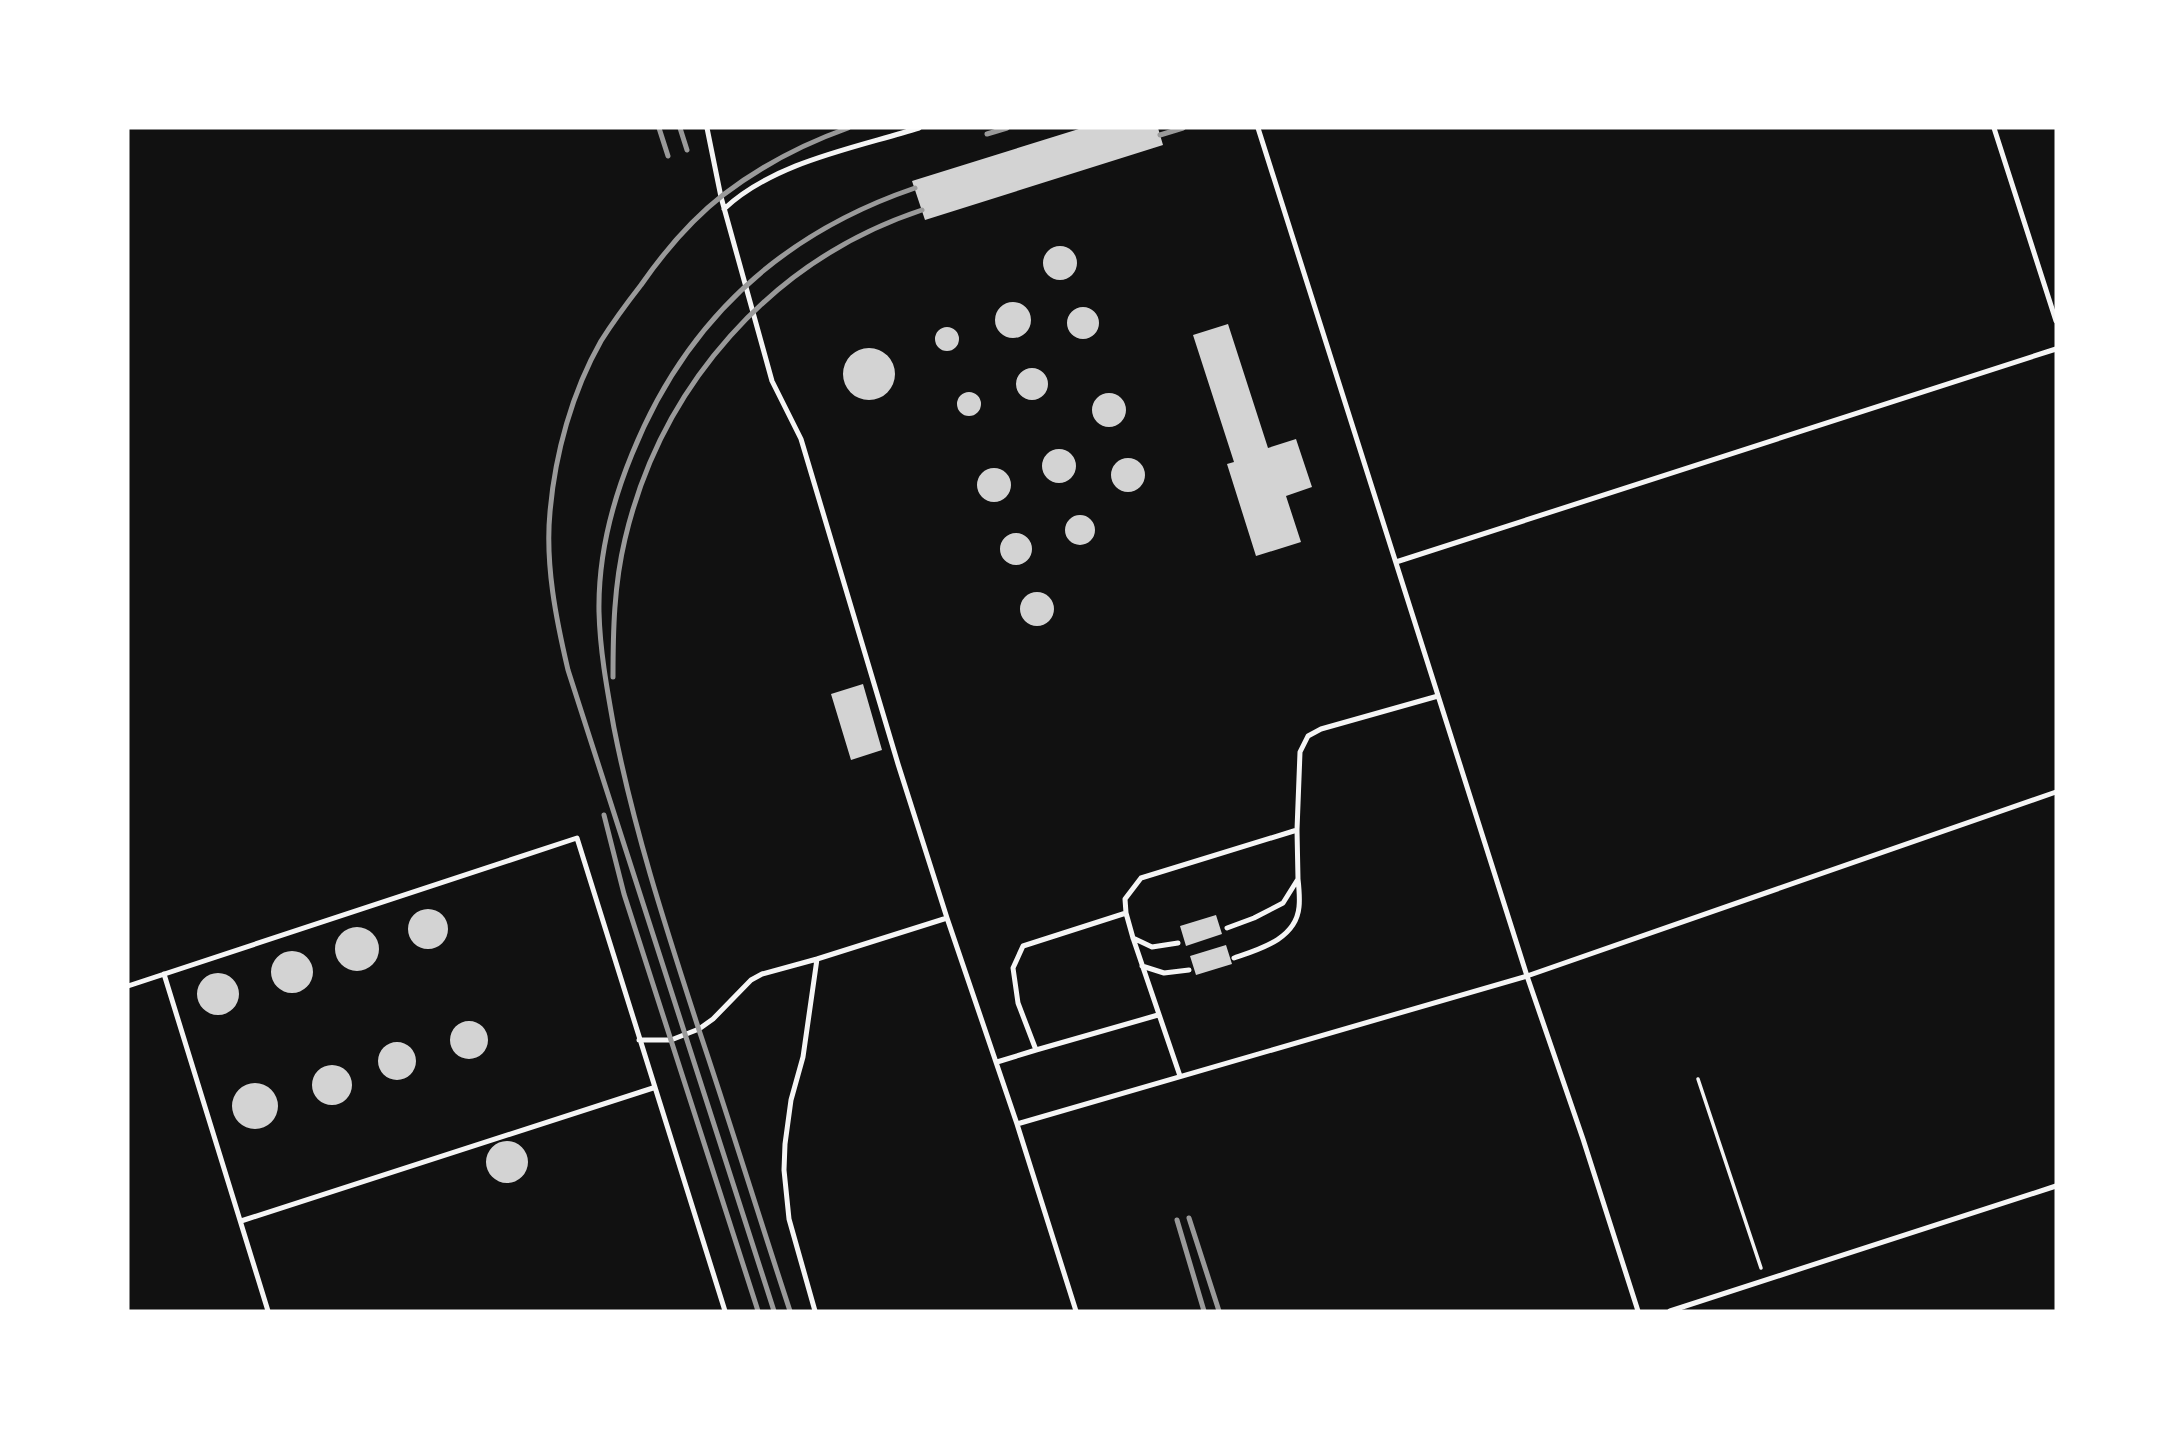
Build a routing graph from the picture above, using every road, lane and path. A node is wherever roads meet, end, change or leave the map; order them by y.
1 (707, 128) edge
2 (919, 128) edge
3 (1258, 128) edge
4 (1994, 128) edge
5 (724, 209) junction
6 (2056, 321) edge
7 (2056, 349) edge
8 (1396, 562) junction
9 (1438, 696) junction
10 (2056, 792) edge
11 (1297, 830) junction
12 (1298, 879) junction
13 (1126, 914) junction
14 (947, 918) junction
15 (1227, 928) dead end
16 (1133, 938) junction
17 (1178, 943) dead end
18 (1234, 958) dead end
19 (817, 959) junction
20 (1142, 966) junction
21 (1189, 971) dead end
22 (164, 974) junction
23 (1527, 976) junction
24 (128, 986) edge
25 (1158, 1015) junction
26 (639, 1040) junction
27 (1036, 1051) junction
28 (997, 1062) junction
29 (1180, 1076) junction
30 (1698, 1079) dead end
31 (653, 1088) junction
32 (1017, 1124) junction
33 (2056, 1186) edge
34 (241, 1221) junction
35 (1765, 1280) junction
36 (268, 1311) edge
37 (725, 1311) edge
38 (815, 1311) edge
39 (1076, 1311) edge
40 (1638, 1311) edge
41 (1670, 1311) edge

1 - 5 lane
2 - 5 lane
3 - 8 lane
4 - 6 lane
5 - 14 lane
7 - 8 lane
8 - 9 lane
9 - 11 lane
9 - 23 lane
10 - 23 lane
11 - 12 lane
11 - 13 lane
12 - 15 lane
12 - 18 lane
13 - 16 lane
13 - 27 lane
14 - 19 lane
14 - 28 lane
16 - 17 lane
16 - 20 lane
19 - 26 lane
19 - 38 lane
20 - 21 lane
20 - 25 lane
22 - 24 lane
22 - 26 lane
22 - 34 lane
23 - 29 lane
23 - 40 lane
25 - 27 lane
25 - 29 lane
26 - 31 lane
27 - 28 lane
28 - 32 lane
29 - 32 lane
30 - 35 path
31 - 34 lane
31 - 37 lane
32 - 39 lane
33 - 35 lane
34 - 36 lane
35 - 41 lane

